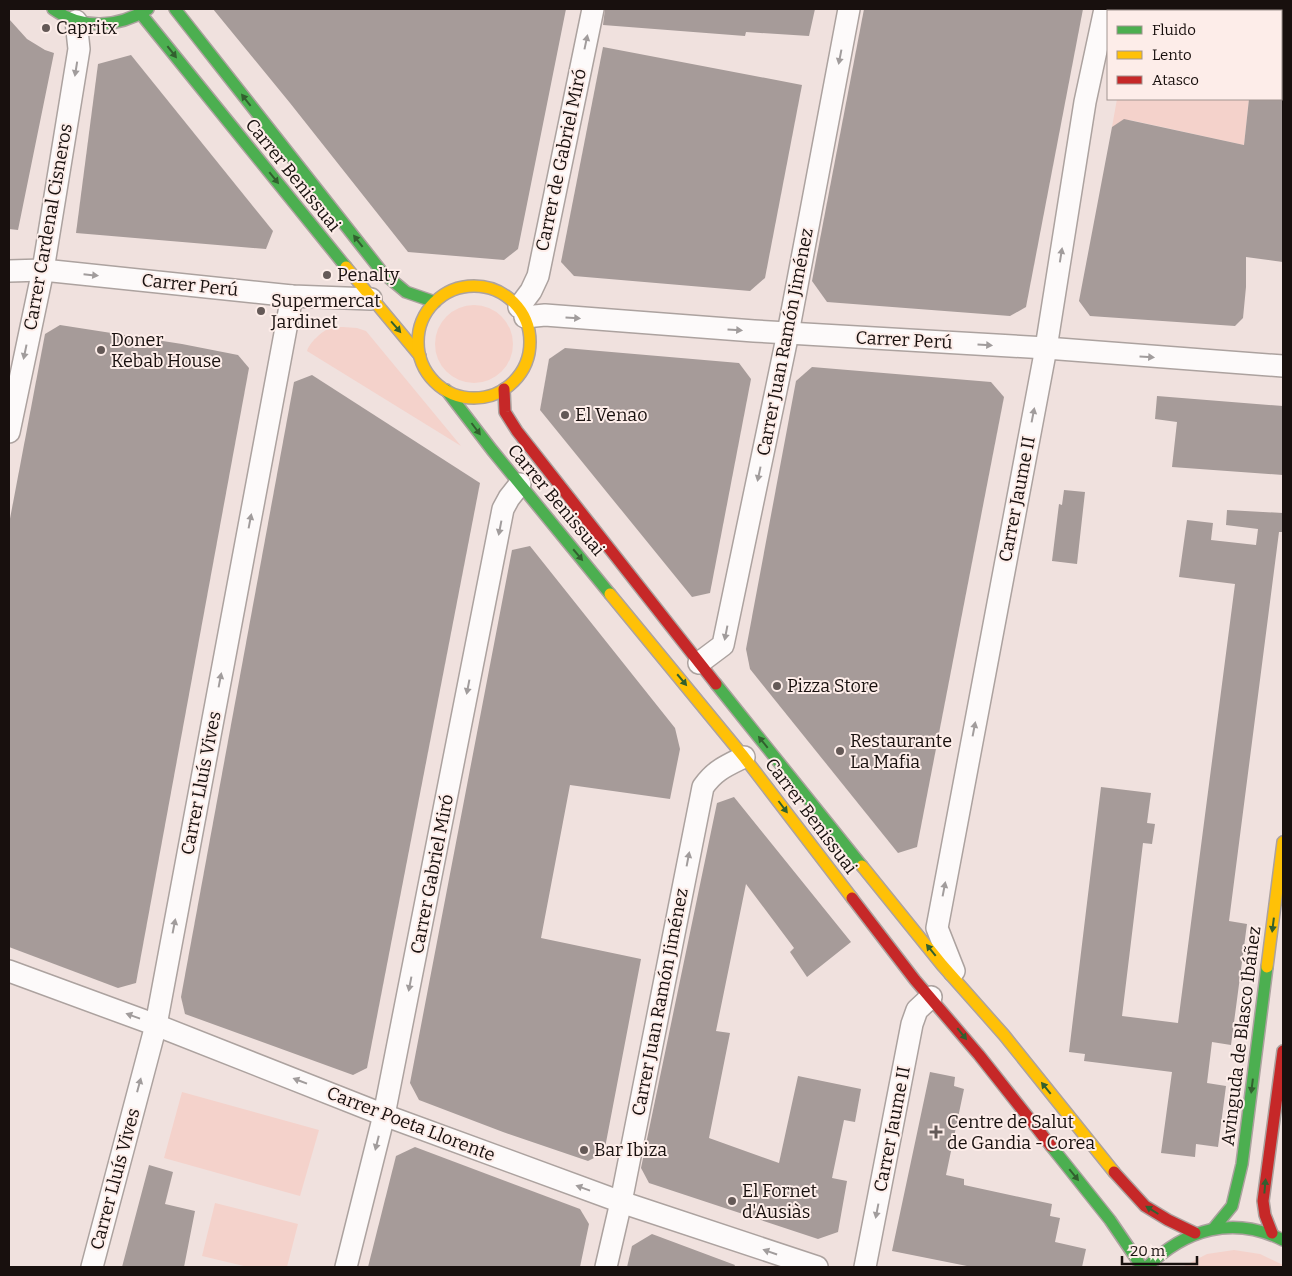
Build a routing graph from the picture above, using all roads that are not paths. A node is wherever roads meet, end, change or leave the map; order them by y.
1 (53, 9) edge
2 (175, 9) edge
3 (593, 9) edge
4 (849, 9) edge
5 (1104, 9) edge
6 (145, 11) edge
7 (76, 21) junction
8 (43, 270) junction
9 (9, 271) edge
10 (292, 296) junction
11 (371, 298) junction
12 (435, 302) junction
13 (522, 312) junction
14 (788, 334) junction
15 (1046, 348) junction
16 (420, 356) junction
17 (1283, 366) edge
18 (446, 390) junction
19 (504, 390) junction
20 (9, 432) edge
21 (520, 484) junction
22 (699, 663) junction
23 (744, 757) junction
24 (1283, 842) edge
25 (9, 971) edge
26 (960, 985) junction
27 (931, 997) junction
28 (156, 1025) junction
29 (1283, 1051) edge
30 (384, 1114) junction
31 (621, 1202) junction
32 (1214, 1228) junction
33 (1195, 1233) junction
34 (1272, 1233) junction
35 (1283, 1240) edge
36 (92, 1267) edge
37 (346, 1267) edge
38 (606, 1267) edge
39 (816, 1267) edge
40 (865, 1267) edge
41 (1142, 1267) edge
42 (1147, 1267) edge

1 - 7 street
12 -> 2 street, Carrer Benissuai
13 -> 3 street, Carrer de Gabriel Miró
4 -> 14 street, Carrer Juan Ramón Jiménez
15 -> 5 street, Carrer Jaume II
6 - 7 street
6 -> 11 street, Carrer Benissuai
7 -> 8 street, Carrer Cardenal Cisneros
8 - 9 street, Carrer Perú
8 -> 10 street, Carrer Perú
8 -> 20 street, Carrer Cardenal Cisneros
10 - 11 street, Carrer Perú
28 -> 10 street, Carrer Lluís Vives
11 -> 16 street, Carrer Benissuai
12 - 13 street
12 - 16 street
13 -> 14 street, Carrer Perú
13 - 19 street
14 -> 15 street, Carrer Perú
14 -> 22 street, Carrer Juan Ramón Jiménez
15 -> 17 street, Carrer Perú
26 -> 15 street, Carrer Jaume II
16 - 18 street
18 - 19 street
18 -> 21 street, Carrer Benissuai
19 - 22 street, Carrer Benissuai
21 -> 23 street, Carrer Benissuai
21 -> 30 street, Carrer Gabriel Miró
26 -> 22 street, Carrer Benissuai
23 -> 27 street, Carrer Benissuai
31 -> 23 street, Carrer Juan Ramón Jiménez
24 -> 32 street, Avinguda de Blasco Ibáñez
28 -> 25 street, Carrer Poeta Llorente
33 -> 26 street, Carrer Benissuai
27 -> 40 street, Carrer Jaume II
27 -> 41 street, Carrer Benissuai
30 -> 28 street, Carrer Poeta Llorente
36 -> 28 street, Carrer Lluís Vives
34 -> 29 street
31 -> 30 street, Carrer Poeta Llorente
30 -> 37 street, Carrer Gabriel Miró
31 - 38 street, Carrer Juan Ramón Jiménez
39 -> 31 street, Carrer Poeta Llorente
32 - 33 street
32 - 34 street
33 - 42 street
34 - 35 street

